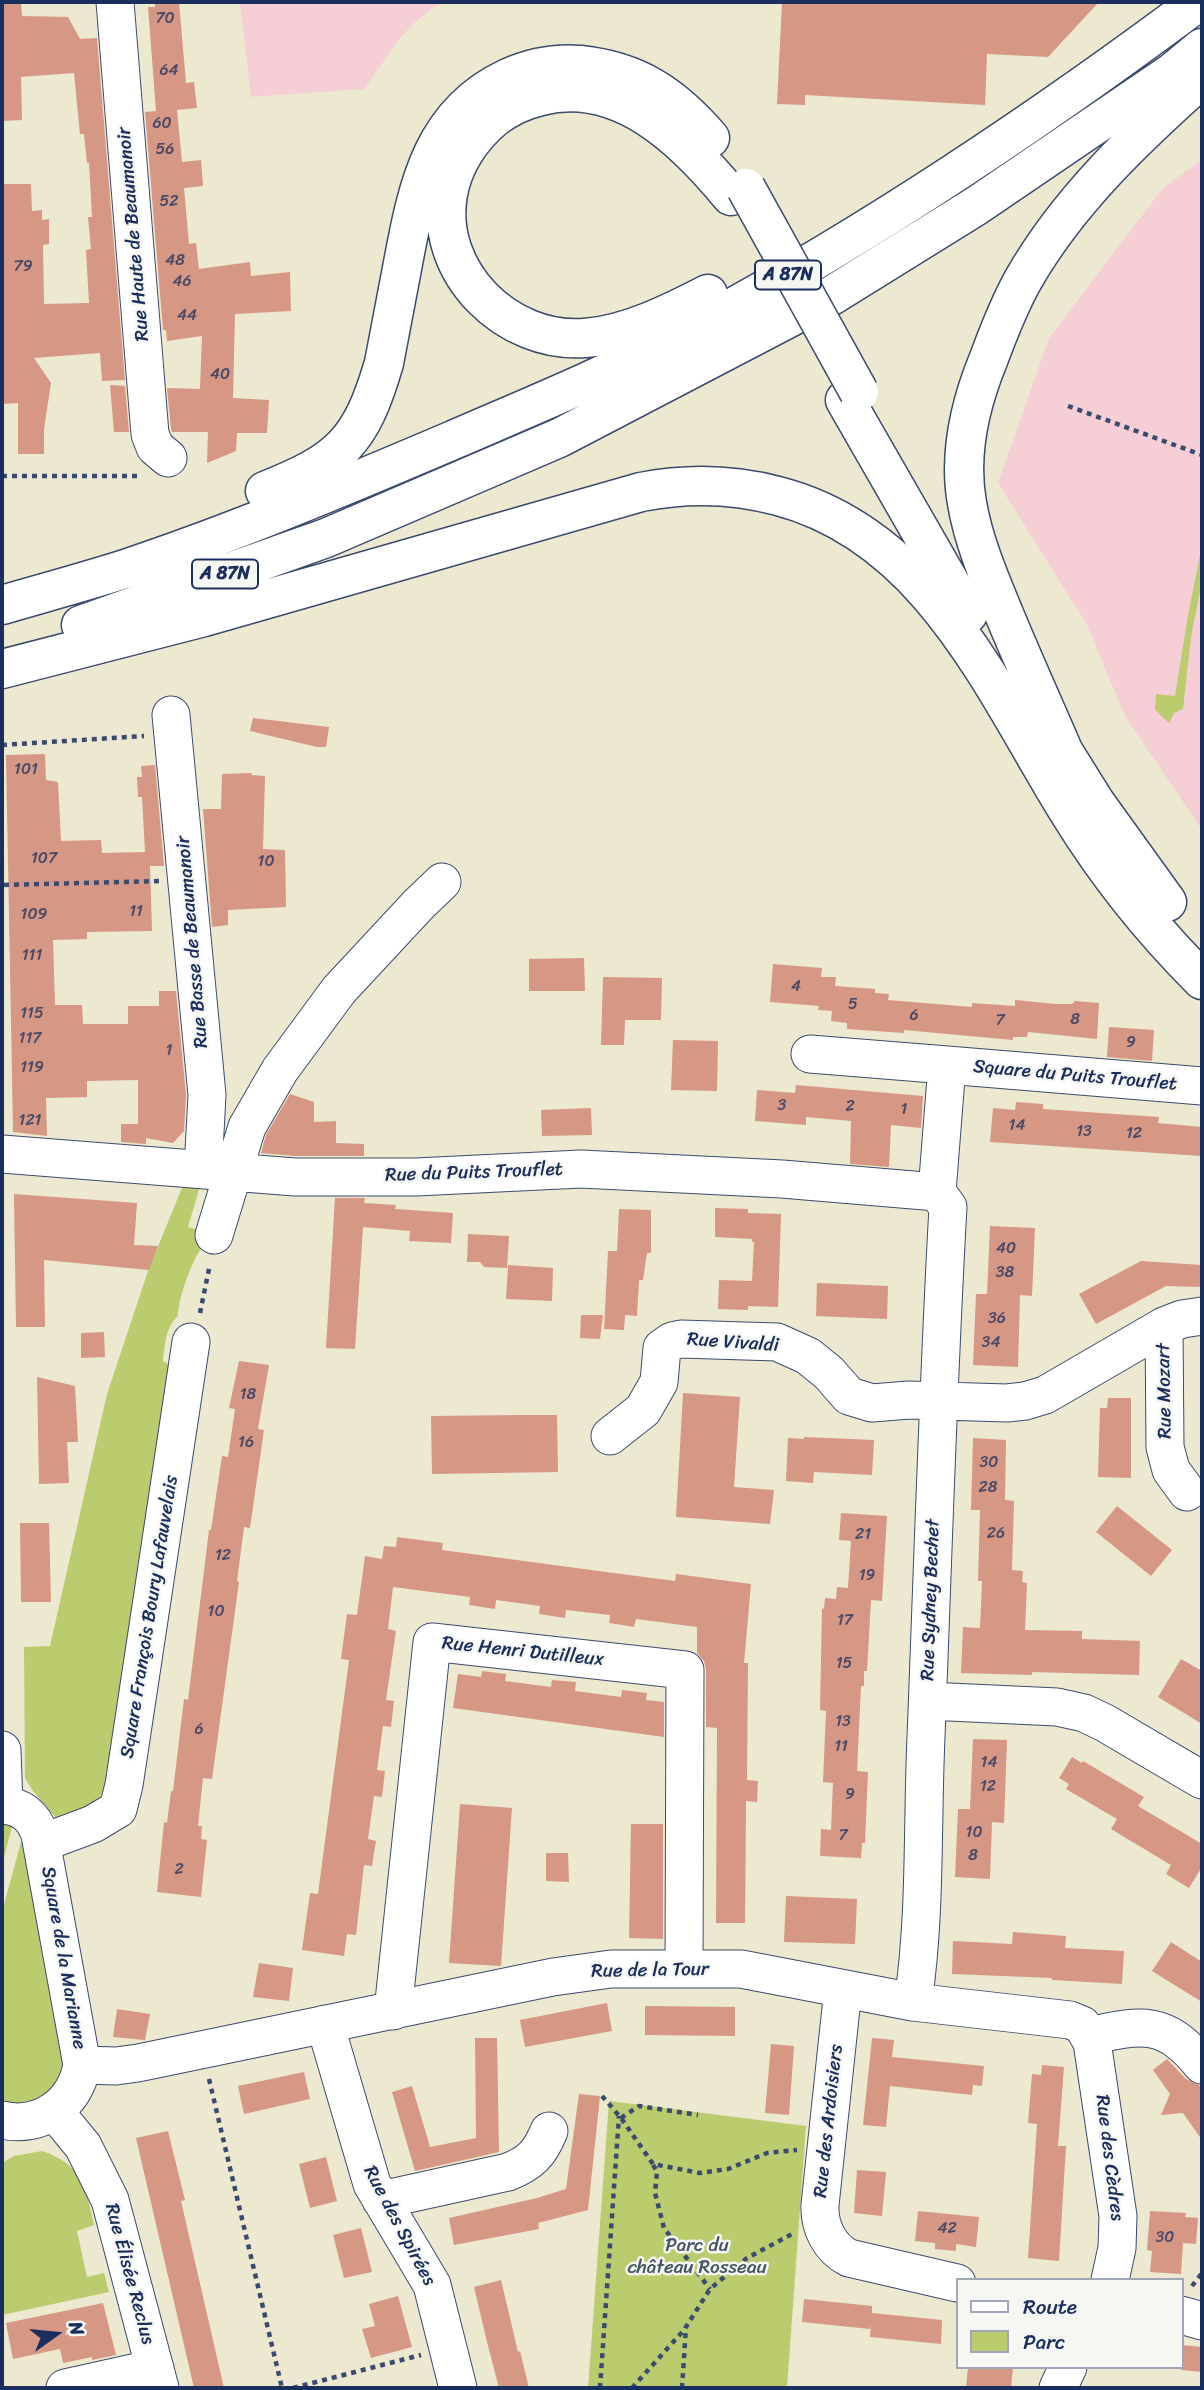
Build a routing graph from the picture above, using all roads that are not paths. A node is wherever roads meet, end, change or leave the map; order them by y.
1 (115, 2) edge
2 (1198, 2) edge
3 (1202, 48) edge
4 (1121, 59) junction
5 (1202, 78) edge
6 (738, 192) junction
7 (852, 396) junction
8 (168, 458) road end
9 (2, 587) edge
10 (2, 606) edge
11 (2, 649) edge
12 (2, 670) edge
13 (160, 725) road end
14 (1065, 755) junction
15 (442, 882) dead end
16 (1196, 946) edge
17 (1202, 980) edge
18 (810, 1054) dead end
19 (947, 1065) junction
20 (1202, 1086) edge
21 (2, 1154) edge
22 (218, 1171) junction
23 (939, 1195) junction
24 (214, 1235) road end
25 (1202, 1315) edge
26 (1164, 1326) junction
27 (191, 1342) road end
28 (937, 1402) junction
29 (610, 1436) dead end
30 (1187, 1492) dead end
31 (928, 1701) junction
32 (2, 1750) edge
33 (1202, 1780) edge
34 (3, 1805) edge
35 (42, 1843) junction
36 (684, 1969) junction
37 (843, 1989) junction
38 (913, 2002) junction
39 (393, 2011) junction
40 (325, 2024) junction
41 (1090, 2036) junction
42 (82, 2065) junction
43 (1202, 2065) edge
44 (55, 2112) junction
45 (6, 2125) edge
46 (549, 2131) dead end
47 (381, 2200) junction
48 (1110, 2278) edge
49 (956, 2283) edge
50 (1183, 2315) edge
51 (1202, 2320) edge
52 (1067, 2369) edge
53 (157, 2378) edge
54 (65, 2388) edge
55 (458, 2388) edge
56 (1058, 2388) edge

1 - 8 street, Rue Haute de Beaumanoir
2 - 4 highway, A 87N
3 - 11 highway, A 87N
4 - 6 highway
4 - 10 highway, A 87N
5 - 14 highway
6 - 7 highway
6 - 9 highway
7 - 14 highway
7 - 16 highway
12 - 17 highway
13 - 22 street, Rue Basse de Beaumanoir
14 - 16 highway
15 - 22 street
18 - 19 street, Square du Puits Trouflet
19 - 20 street, Square du Puits Trouflet
19 - 23 street, Square du Puits Trouflet
21 - 22 street, Rue du Puits Trouflet
22 - 23 street, Rue du Puits Trouflet
22 - 24 street
23 - 28 street, Rue Sydney Bechet
25 - 26 street
26 - 28 street
26 - 30 street, Rue Mozart
27 - 35 street, Square François Boury Lafauvelais
28 - 29 street, Rue Vivaldi
28 - 31 street, Rue Sydney Bechet
31 - 33 street
31 - 38 street, Rue Sydney Bechet
32 - 34 street
34 - 35 street, Square de la Marianne
35 - 42 street, Square de la Marianne
36 - 37 street, Rue de la Tour
36 - 39 street, Rue de la Tour
36 - 39 street, Rue Henri Dutilleux
37 - 38 street, Rue de la Tour
37 - 49 street, Rue des Ardoisiers
38 - 41 street, Rue de la Tour
39 - 40 street, Rue de la Tour
40 - 42 street, Rue de la Tour
40 - 47 street, Rue des Spirées
41 - 43 street
41 - 48 street, Rue des Cèdres
42 - 44 street, Square de la Marianne
44 - 45 street
44 - 53 street, Rue Élisée Reclus
46 - 47 street
47 - 55 street, Rue des Spirées
50 - 51 street
52 - 56 street
53 - 54 street, Rue Élisée Reclus

